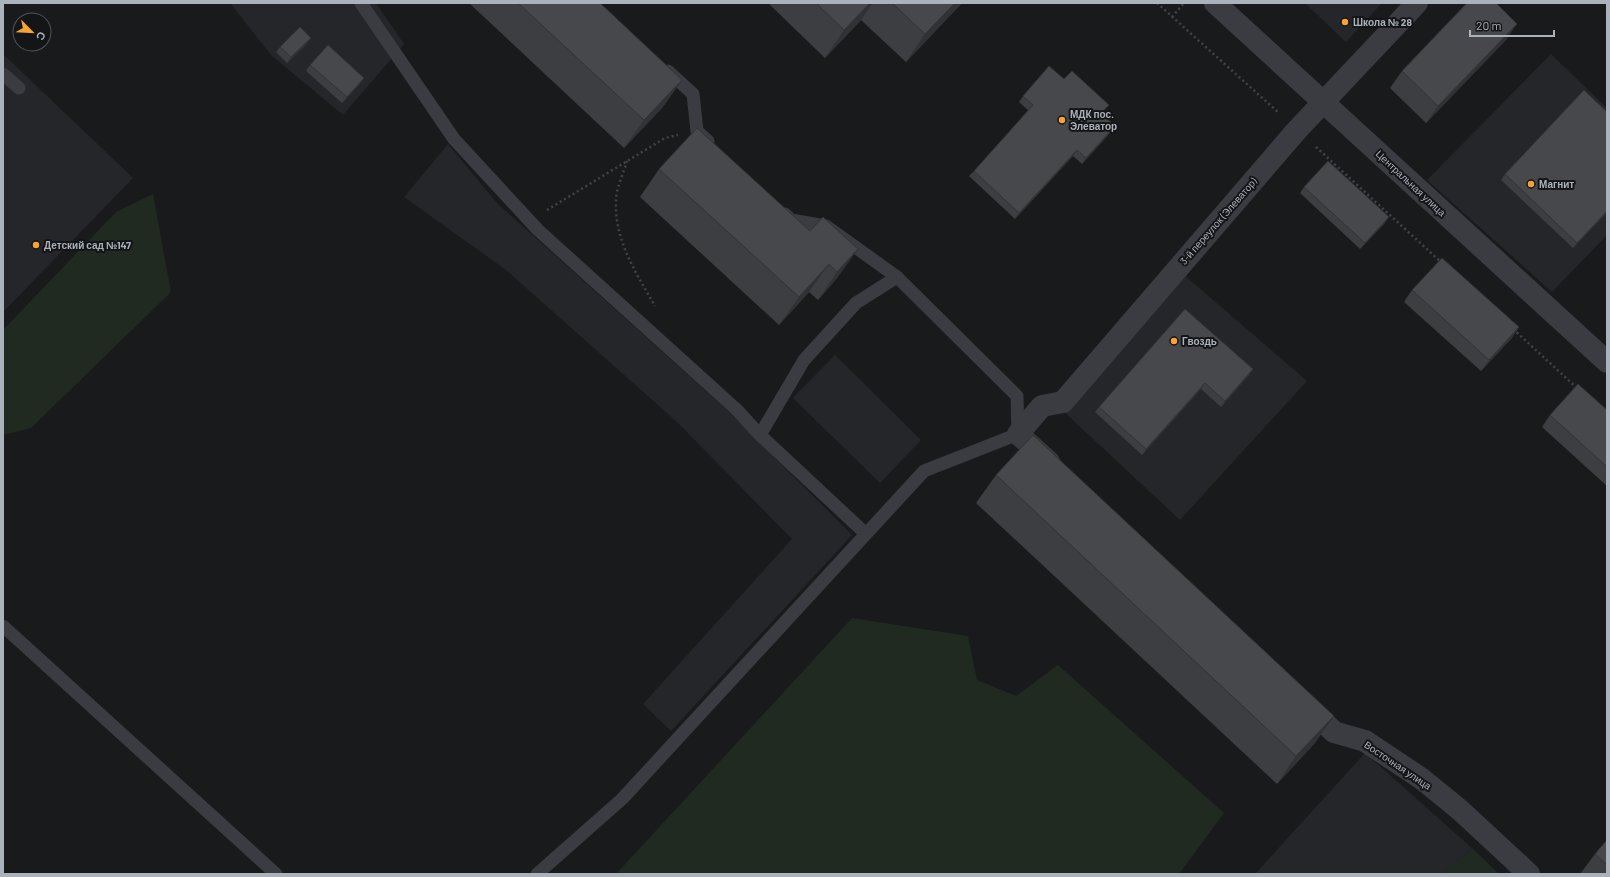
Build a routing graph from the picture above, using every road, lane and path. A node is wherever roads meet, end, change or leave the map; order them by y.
1 (361, 3) edge
2 (1157, 3) edge
3 (1184, 3) edge
4 (1215, 3) edge
5 (1417, 3) edge
6 (1172, 17) junction
7 (658, 62) edge
8 (3, 74) edge
9 (18, 88) dead end
10 (1323, 102) junction
11 (1297, 130) junction
12 (697, 131) junction
13 (720, 152) edge
14 (627, 161) junction
15 (775, 204) edge
16 (530, 221) junction
17 (1443, 264) edge
18 (897, 277) junction
19 (657, 309) dead end
20 (1508, 324) edge
21 (1607, 362) edge
22 (1578, 388) edge
23 (1018, 434) junction
24 (760, 435) junction
25 (1064, 477) edge
26 (865, 533) junction
27 (3, 626) edge
28 (1288, 688) edge
29 (276, 874) edge
30 (537, 874) edge
31 (1529, 874) edge

1 - 16 lane
2 - 6 path
3 - 6 path
4 - 10 street, Центральная улица
5 - 10 street, 3-й переулок (Элеватор)
6 - 11 path
7 - 12 lane
8 - 9 lane
10 - 11 street, 3-й переулок (Элеватор)
10 - 21 street, Центральная улица
11 - 17 path
11 - 23 street, 3-й переулок (Элеватор)
12 - 13 lane
12 - 14 path
14 - 16 path
14 - 19 path
15 - 18 lane
16 - 24 lane
18 - 23 lane
18 - 24 lane
20 - 22 path
23 - 25 street
23 - 26 lane
24 - 26 lane
26 - 30 lane
27 - 29 lane
28 - 31 street, Восточная улица

